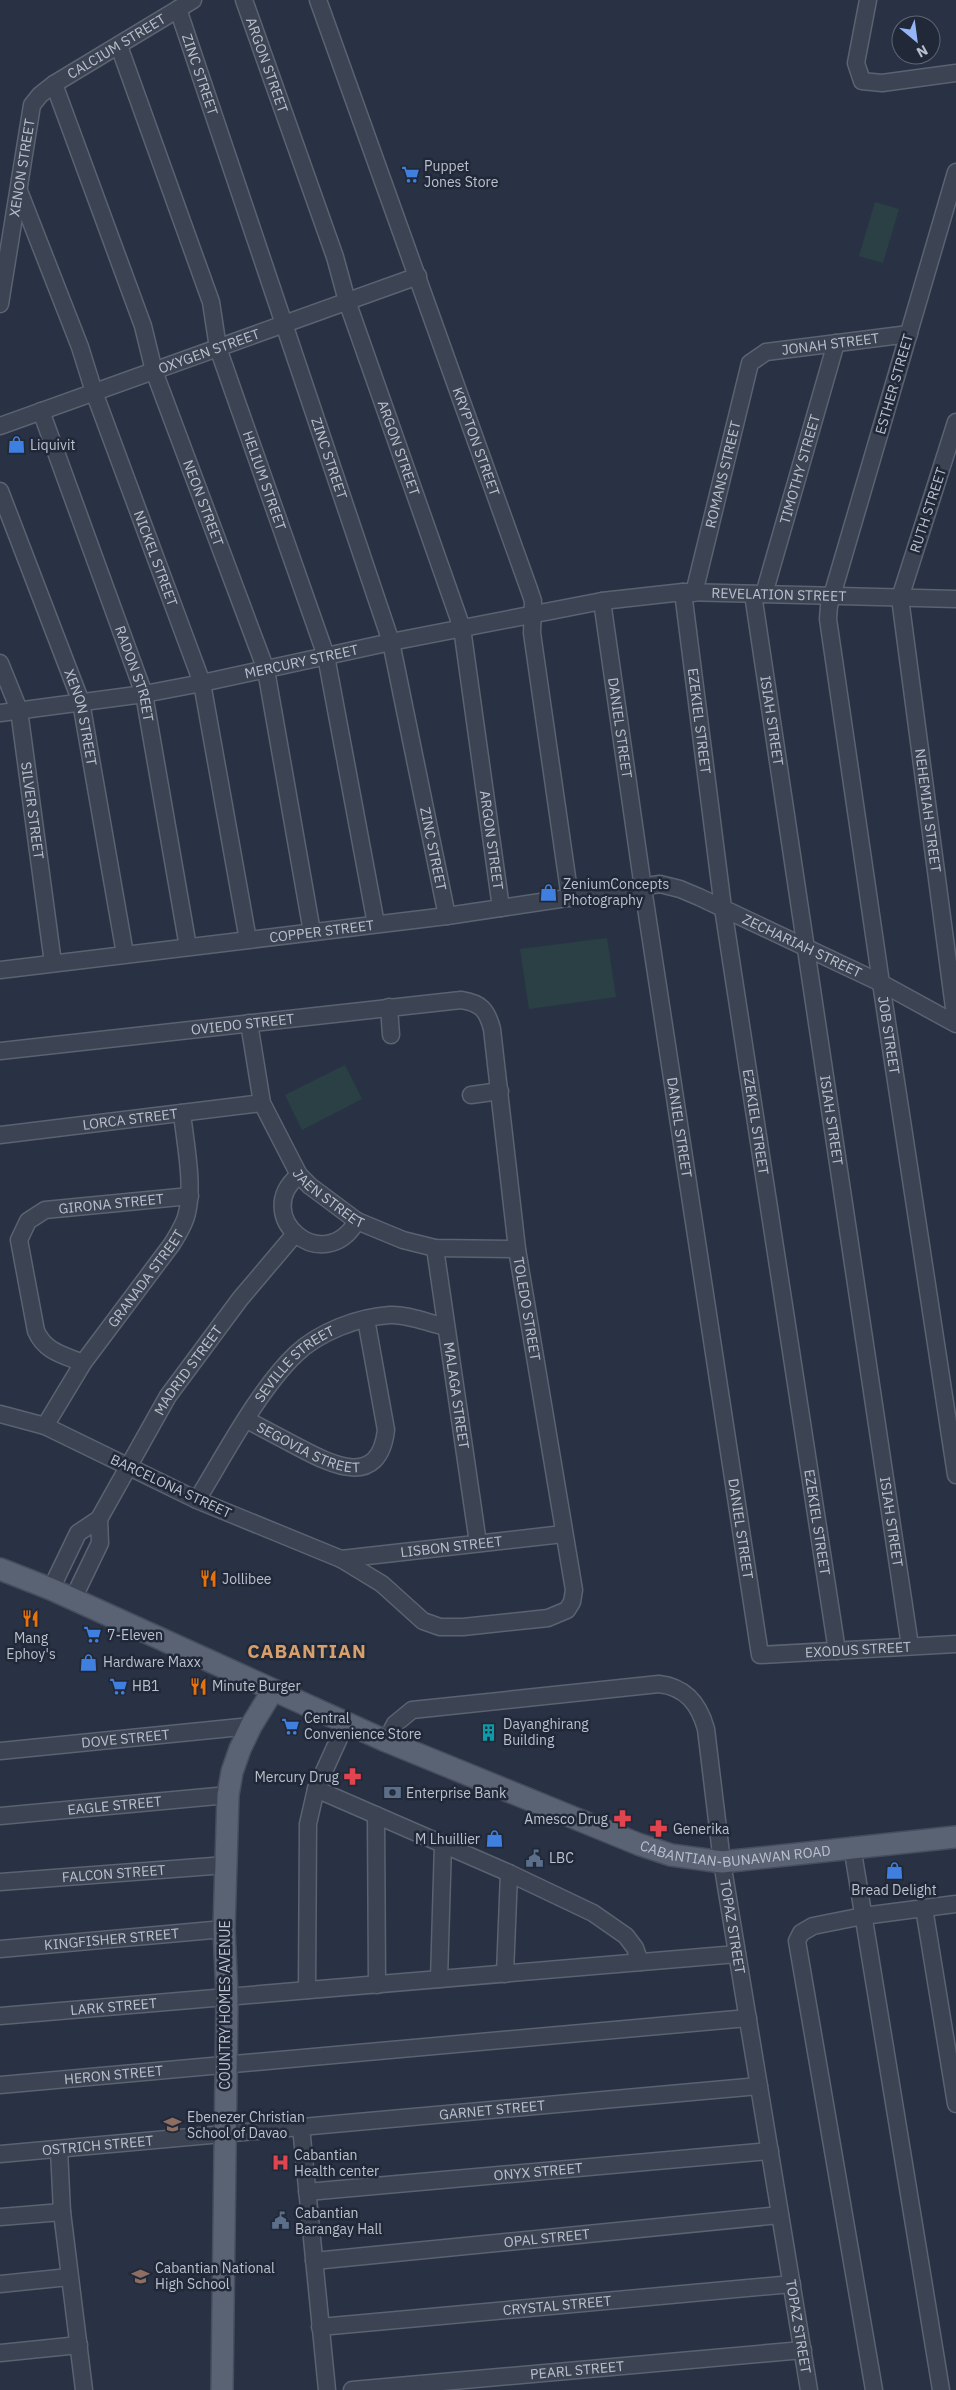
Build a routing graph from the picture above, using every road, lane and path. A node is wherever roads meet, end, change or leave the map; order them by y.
1 (193, 0) edge
2 (244, 0) edge
3 (318, 0) edge
4 (868, 0) edge
5 (178, 9) junction
6 (119, 46) junction
7 (956, 74) edge
8 (54, 84) junction
9 (40, 95) joint
10 (956, 172) edge
11 (19, 191) junction
12 (418, 276) junction
13 (348, 301) junction
14 (0, 304) edge
15 (284, 324) junction
16 (909, 334) junction
17 (836, 343) junction
18 (218, 348) junction
19 (754, 358) joint
20 (154, 370) junction
21 (94, 392) junction
22 (41, 411) junction
23 (956, 422) edge
24 (0, 426) edge
25 (0, 491) edge
26 (689, 592) junction
27 (759, 594) junction
28 (832, 596) junction
29 (900, 598) junction
30 (956, 599) edge
31 (602, 601) junction
32 (533, 614) junction
33 (462, 628) junction
34 (392, 642) junction
35 (326, 656) junction
36 (0, 663) edge
37 (266, 670) junction
38 (202, 684) junction
39 (144, 694) junction
40 (81, 702) junction
41 (19, 710) junction
42 (0, 713) edge
43 (643, 888) junction
44 (570, 898) junction
45 (501, 908) junction
46 (723, 908) junction
47 (447, 916) junction
48 (376, 924) junction
49 (312, 932) junction
50 (248, 940) junction
51 (188, 947) junction
52 (804, 948) junction
53 (125, 954) junction
54 (53, 963) junction
55 (0, 970) edge
56 (881, 983) junction
57 (389, 1007) junction
58 (483, 1008) joint
59 (249, 1023) junction
60 (956, 1023) edge
61 (391, 1035) dead end
62 (0, 1050) edge
63 (500, 1091) junction
64 (471, 1096) dead end
65 (262, 1103) junction
66 (182, 1113) junction
67 (0, 1135) edge
68 (299, 1174) junction
69 (190, 1196) junction
70 (357, 1221) junction
71 (295, 1234) junction
72 (435, 1248) junction
73 (517, 1249) junction
74 (366, 1319) junction
75 (446, 1327) junction
76 (84, 1363) junction
77 (0, 1414) edge
78 (246, 1420) junction
79 (45, 1426) junction
80 (127, 1466) junction
81 (956, 1475) edge
82 (197, 1500) junction
83 (99, 1519) junction
84 (563, 1534) junction
85 (478, 1542) junction
86 (341, 1559) junction
87 (0, 1569) edge
88 (51, 1589) junction
89 (73, 1599) junction
90 (567, 1610) joint
91 (956, 1644) edge
92 (910, 1646) junction
93 (837, 1651) junction
94 (760, 1655) joint
95 (273, 1690) junction
96 (346, 1723) junction
97 (251, 1726) junction
98 (386, 1741) junction
99 (0, 1751) edge
100 (316, 1789) junction
101 (228, 1795) junction
102 (376, 1815) junction
103 (0, 1816) edge
104 (956, 1837) edge
105 (443, 1844) junction
106 (852, 1846) junction
107 (722, 1862) junction
108 (226, 1865) junction
109 (509, 1873) junction
110 (0, 1882) edge
111 (956, 1904) edge
112 (924, 1908) junction
113 (863, 1916) junction
114 (224, 1930) junction
115 (0, 1949) edge
116 (737, 1954) junction
117 (640, 1962) junction
118 (505, 1974) junction
119 (439, 1979) junction
120 (376, 1985) junction
121 (307, 1990) junction
122 (227, 1997) junction
123 (0, 2016) edge
124 (748, 2018) junction
125 (226, 2065) junction
126 (0, 2085) edge
127 (759, 2086) junction
128 (956, 2104) edge
129 (301, 2127) junction
130 (225, 2134) junction
131 (59, 2150) junction
132 (770, 2151) junction
133 (0, 2154) edge
134 (307, 2192) junction
135 (62, 2212) junction
136 (780, 2215) junction
137 (0, 2217) edge
138 (314, 2261) junction
139 (69, 2277) junction
140 (0, 2284) edge
141 (792, 2284) junction
142 (320, 2327) junction
143 (78, 2345) junction
144 (803, 2350) junction
145 (0, 2353) edge
146 (84, 2390) edge
147 (222, 2390) edge
148 (326, 2390) edge
149 (352, 2390) edge
150 (809, 2390) edge
151 (874, 2390) edge
152 (941, 2390) edge

1 - 5 street, CALCIUM STREET
2 - 13 street, ARGON STREET
3 - 12 street, KRYPTON STREET
4 - 7 street
5 - 6 street, CALCIUM STREET
5 - 15 street, ZINC STREET
6 - 8 street, CALCIUM STREET
6 - 18 street, HELIUM STREET
8 - 9 street, CALCIUM STREET
8 - 20 street, NEON STREET
9 - 11 street, XENON STREET
10 - 16 street, ESTHER STREET
11 - 14 street, XENON STREET
11 - 21 street, NICKEL STREET
12 - 13 street, OXYGEN STREET
12 - 32 street, KRYPTON STREET
13 - 15 street, OXYGEN STREET
13 - 33 street, ARGON STREET
15 - 18 street, OXYGEN STREET
15 - 34 street, ZINC STREET
16 - 17 street, JONAH STREET
16 - 28 street, ESTHER STREET
17 - 19 street, JONAH STREET
17 - 27 street, TIMOTHY STREET
18 - 20 street, OXYGEN STREET
18 - 35 street, HELIUM STREET
19 - 26 street, ROMANS STREET
20 - 21 street, OXYGEN STREET
20 - 37 street, NEON STREET
21 - 22 street, OXYGEN STREET
21 - 38 street, NICKEL STREET
22 - 24 street, OXYGEN STREET
22 - 39 street, RADON STREET
23 - 29 street, RUTH STREET
25 - 40 street, XENON STREET
26 - 27 street, REVELATION STREET
26 - 31 street, REVELATION STREET
26 - 46 street, EZEKIEL STREET
27 - 28 street, REVELATION STREET
27 - 52 street, ISIAH STREET
28 - 29 street, REVELATION STREET
28 - 56 street, JOB STREET
29 - 30 street, REVELATION STREET
29 - 60 street, NEHEMIAH STREET
31 - 32 street, MERCURY STREET
31 - 43 street, DANIEL STREET
32 - 33 street, MERCURY STREET
32 - 44 street, KRYPTON STREET
33 - 34 street, MERCURY STREET
33 - 45 street, ARGON STREET
34 - 35 street, MERCURY STREET
34 - 47 street, ZINC STREET
35 - 37 street, MERCURY STREET
35 - 48 street, HELIUM STREET
36 - 41 street, SILVER STREET
37 - 38 street, MERCURY STREET
37 - 49 street, NEON STREET
38 - 39 street, MERCURY STREET
38 - 50 street, NICKEL STREET
39 - 40 street, MERCURY STREET
39 - 51 street, RADON STREET
40 - 41 street, MERCURY STREET
40 - 53 street, XENON STREET
41 - 42 street, MERCURY STREET
41 - 54 street, SILVER STREET
43 - 44 street, COPPER STREET
43 - 46 street, ZECHARIAH STREET
43 - 94 street, DANIEL STREET
44 - 45 street, COPPER STREET
45 - 47 street, COPPER STREET
46 - 52 street, ZECHARIAH STREET
46 - 93 street, EZEKIEL STREET
47 - 48 street, COPPER STREET
48 - 49 street, COPPER STREET
49 - 50 street, COPPER STREET
50 - 51 street, COPPER STREET
51 - 53 street, COPPER STREET
52 - 56 street, ZECHARIAH STREET
52 - 92 street, ISIAH STREET
53 - 54 street, COPPER STREET
54 - 55 street, COPPER STREET
56 - 60 street, ZECHARIAH STREET
56 - 81 street, JOB STREET
57 - 58 street, OVIEDO STREET
57 - 59 street, OVIEDO STREET
57 - 61 street
58 - 63 street, TOLEDO STREET
59 - 62 street, OVIEDO STREET
59 - 65 street, JAEN STREET
63 - 64 street
63 - 73 street, TOLEDO STREET
65 - 66 street, LORCA STREET
65 - 68 street, JAEN STREET
66 - 67 street, LORCA STREET
66 - 69 street, GRANADA STREET
68 - 70 street, JAEN STREET
68 - 71 street
69 - 76 street, GRANADA STREET
69 - 76 street, GIRONA STREET
70 - 71 street
70 - 72 street, JAEN STREET
71 - 80 street, MADRID STREET
72 - 73 street, JAEN STREET
72 - 75 street, MALAGA STREET
73 - 84 street, TOLEDO STREET
74 - 75 street, SEVILLE STREET
74 - 78 street, SEVILLE STREET
74 - 78 street, SEGOVIA STREET
75 - 85 street, MALAGA STREET
76 - 79 street, GRANADA STREET
77 - 79 street, BARCELONA STREET
78 - 82 street, SEVILLE STREET
79 - 80 street, BARCELONA STREET
80 - 82 street, BARCELONA STREET
80 - 83 street, MADRID STREET
82 - 86 street, BARCELONA STREET
83 - 88 street, MADRID STREET
83 - 89 street, MADRID STREET
84 - 85 street, LISBON STREET
84 - 90 street, TOLEDO STREET
85 - 86 street, LISBON STREET
86 - 90 street, BARCELONA STREET
87 - 88 main road, CABANTIAN-BUNAWAN ROAD
88 - 89 main road, CABANTIAN-BUNAWAN ROAD
89 - 95 main road, CABANTIAN-BUNAWAN ROAD
91 - 92 street, EXODUS STREET
92 - 93 street, EXODUS STREET
93 - 94 street, EXODUS STREET
95 - 96 main road, CABANTIAN-BUNAWAN ROAD
95 - 97 main road, COUNTRY HOMES AVENUE
96 - 98 main road, CABANTIAN-BUNAWAN ROAD
96 - 100 street
97 - 99 street, DOVE STREET
97 - 101 main road, COUNTRY HOMES AVENUE
98 - 107 main road, CABANTIAN-BUNAWAN ROAD
98 - 107 street, TOPAZ STREET
100 - 102 street
100 - 121 street
101 - 103 street, EAGLE STREET
101 - 108 main road, COUNTRY HOMES AVENUE
102 - 105 street
102 - 120 street
104 - 106 main road, CABANTIAN-BUNAWAN ROAD
105 - 109 street
105 - 119 street
106 - 107 main road, CABANTIAN-BUNAWAN ROAD
106 - 113 street
107 - 116 street, TOPAZ STREET
108 - 110 street, FALCON STREET
108 - 114 main road, COUNTRY HOMES AVENUE
109 - 117 street
109 - 118 street
111 - 112 street
112 - 113 street
112 - 128 street
113 - 151 street
113 - 152 street
114 - 115 street, KINGFISHER STREET
114 - 122 main road, COUNTRY HOMES AVENUE
116 - 117 street, LARK STREET
116 - 124 street, TOPAZ STREET
117 - 118 street, LARK STREET
118 - 119 street, LARK STREET
119 - 120 street, LARK STREET
120 - 121 street, LARK STREET
121 - 122 street, LARK STREET
122 - 123 street, LARK STREET
122 - 125 main road, COUNTRY HOMES AVENUE
124 - 125 street, HERON STREET
124 - 127 street, TOPAZ STREET
125 - 126 street, HERON STREET
125 - 130 main road, COUNTRY HOMES AVENUE
127 - 129 street, GARNET STREET
127 - 132 street, TOPAZ STREET
129 - 130 street, GARNET STREET
129 - 134 street
130 - 131 street, OSTRICH STREET
130 - 147 main road, COUNTRY HOMES AVENUE
131 - 133 street, OSTRICH STREET
131 - 135 street
132 - 134 street, ONYX STREET
132 - 136 street, TOPAZ STREET
134 - 138 street
135 - 137 street
135 - 139 street
136 - 138 street, OPAL STREET
136 - 141 street, TOPAZ STREET
138 - 142 street
139 - 140 street
139 - 143 street
141 - 142 street, CRYSTAL STREET
141 - 144 street, TOPAZ STREET
142 - 148 street
143 - 145 street
143 - 146 street
144 - 149 street, PEARL STREET
144 - 150 street, TOPAZ STREET

